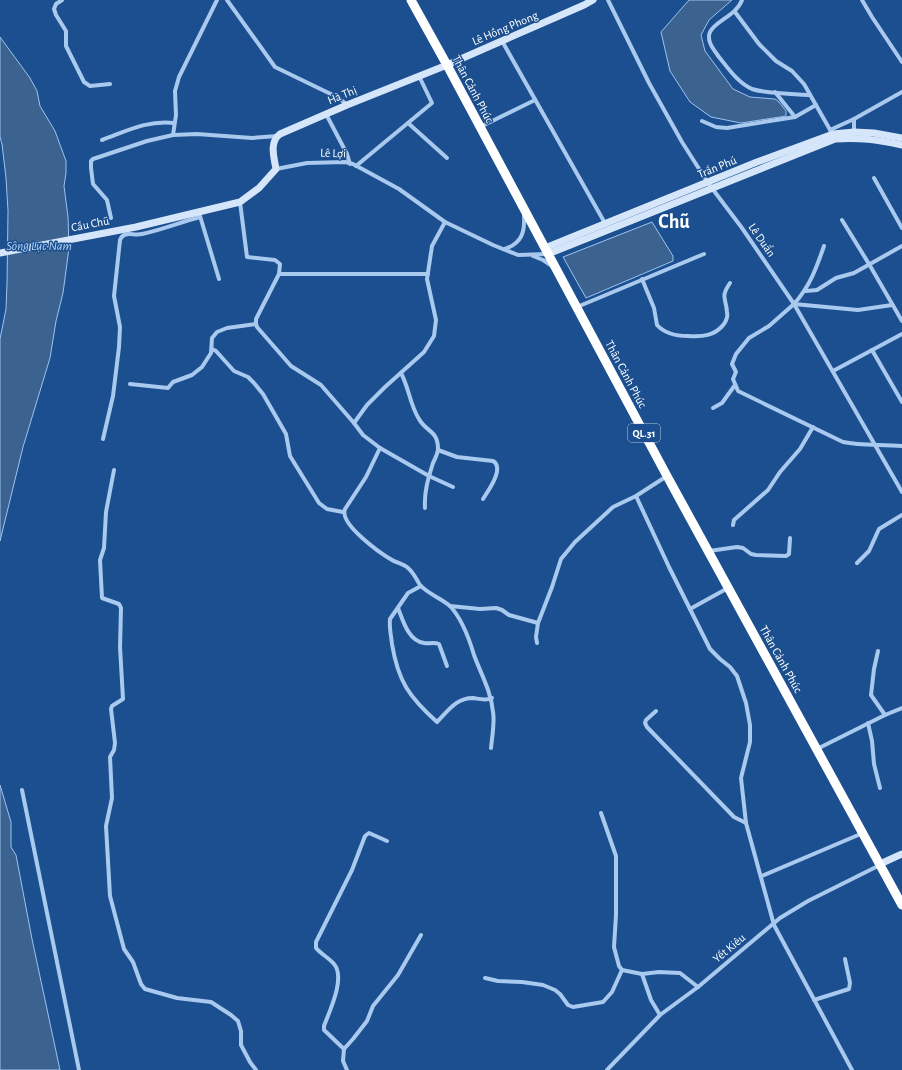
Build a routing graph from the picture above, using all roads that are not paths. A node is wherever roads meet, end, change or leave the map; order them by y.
1 (62, 0) edge
2 (217, 0) edge
3 (227, 0) edge
4 (411, 0) edge
5 (593, 0) edge
6 (608, 0) edge
7 (742, 0) edge
8 (862, 0) edge
9 (735, 12) junction
10 (502, 41) junction
11 (902, 62) edge
12 (447, 65) junction
13 (419, 76) junction
14 (110, 84) dead end
15 (774, 92) junction
16 (902, 92) edge
17 (810, 95) junction
18 (535, 100) junction
19 (347, 105) junction
20 (816, 105) junction
21 (326, 114) junction
22 (795, 117) junction
23 (854, 119) junction
24 (702, 120) dead end
25 (174, 123) junction
26 (408, 123) junction
27 (480, 127) junction
28 (833, 134) junction
29 (173, 135) junction
30 (854, 135) junction
31 (277, 136) junction
32 (902, 138) edge
33 (102, 140) dead end
34 (902, 145) edge
35 (447, 158) dead end
36 (350, 164) junction
37 (356, 166) junction
38 (276, 168) junction
39 (874, 178) dead end
40 (710, 185) junction
41 (240, 202) junction
42 (524, 209) junction
43 (200, 214) junction
44 (111, 218) dead end
45 (842, 220) dead end
46 (445, 222) junction
47 (607, 227) junction
48 (902, 228) edge
49 (824, 246) dead end
50 (902, 246) edge
51 (505, 249) junction
52 (546, 251) junction
53 (0, 253) edge
54 (704, 254) dead end
55 (531, 255) junction
56 (869, 264) junction
57 (556, 270) junction
58 (278, 274) junction
59 (428, 274) junction
60 (219, 279) dead end
61 (642, 279) junction
62 (730, 283) dead end
63 (806, 291) junction
64 (794, 304) junction
65 (892, 304) junction
66 (577, 307) junction
67 (902, 322) edge
68 (256, 324) junction
69 (902, 334) edge
70 (212, 349) junction
71 (872, 350) junction
72 (832, 371) junction
73 (401, 373) junction
74 (130, 384) dead end
75 (735, 385) junction
76 (902, 402) edge
77 (713, 408) dead end
78 (354, 423) junction
79 (813, 427) junction
80 (103, 439) dead end
81 (874, 444) junction
82 (902, 446) edge
83 (380, 448) junction
84 (438, 450) junction
85 (114, 470) dead end
86 (429, 476) junction
87 (667, 476) junction
88 (453, 487) dead end
89 (902, 492) edge
90 (636, 496) junction
91 (483, 499) dead end
92 (425, 508) dead end
93 (343, 512) junction
94 (902, 515) edge
95 (733, 525) dead end
96 (790, 538) dead end
97 (708, 551) junction
98 (857, 563) dead end
99 (421, 586) junction
100 (729, 588) junction
101 (450, 606) junction
102 (398, 608) junction
103 (690, 609) junction
104 (538, 623) junction
105 (536, 643) dead end
106 (878, 651) dead end
107 (447, 666) dead end
108 (492, 698) junction
109 (902, 708) edge
110 (656, 711) dead end
111 (885, 715) junction
112 (868, 723) junction
113 (492, 748) dead end
114 (817, 749) junction
115 (880, 788) dead end
116 (22, 790) dead end
117 (601, 813) dead end
118 (746, 823) junction
119 (863, 833) junction
120 (387, 841) dead end
121 (902, 854) edge
122 (880, 864) junction
123 (762, 876) junction
124 (902, 905) edge
125 (774, 925) junction
126 (421, 935) dead end
127 (845, 959) dead end
128 (622, 970) junction
129 (642, 974) junction
130 (485, 978) dead end
131 (698, 987) junction
132 (814, 1000) junction
133 (660, 1015) junction
134 (344, 1049) junction
135 (79, 1070) edge
136 (256, 1070) edge
137 (347, 1070) edge
138 (607, 1070) edge
139 (852, 1070) edge

1 - 14 street
2 - 25 street
3 - 19 street
4 - 12 highway, Thân Cảnh Phúc / QL.31
5 - 10 street, Lê Hồng Phong
6 - 40 street, Lê Duẩn
7 - 9 street
8 - 11 street
9 - 15 street
9 - 17 street
10 - 12 street, Lê Hồng Phong
10 - 18 street
12 - 13 street, Hà Thị
12 - 27 highway, Thân Cảnh Phúc / QL.31
13 - 19 street, Hà Thị
13 - 26 street
15 - 17 street
15 - 22 street
16 - 23 street, Trần Phú
17 - 20 street
18 - 27 street
18 - 47 street
19 - 21 street, Hà Thị
20 - 22 street
20 - 28 street
21 - 31 street, Hà Thị
21 - 36 street
22 - 24 street
23 - 28 street, Trần Phú
23 - 30 street
25 - 29 street
25 - 33 street
26 - 35 street
26 - 37 street
27 - 42 highway, Thân Cảnh Phúc / QL.31
28 - 30 street, Trần Phú
28 - 40 street, Trần Phú
29 - 31 street
29 - 44 street
30 - 32 street, Trần Phú
30 - 34 street, Trần Phú
31 - 38 street
36 - 37 street, Lê Lợi
36 - 38 street, Lê Lợi
37 - 46 street, Lê Lợi
38 - 41 street
39 - 48 street
40 - 47 street, Trần Phú
40 - 64 street, Lê Duẩn
41 - 43 street
41 - 58 street
42 - 51 street
42 - 52 highway, Thân Cảnh Phúc / QL.31
43 - 53 street, Cầu Chũ
43 - 60 street
43 - 80 street
45 - 56 street
46 - 51 street, Lê Lợi
46 - 59 street
47 - 52 street, Trần Phú
49 - 63 street
50 - 56 street
51 - 55 street, Lê Lợi
52 - 55 street
52 - 57 highway, Thân Cảnh Phúc / QL.31
54 - 61 street
55 - 57 street, Lê Lợi
56 - 63 street
56 - 65 street
57 - 66 highway, Thân Cảnh Phúc / QL.31
58 - 59 street
58 - 68 street
59 - 73 street
61 - 62 street
61 - 66 street
63 - 64 street
64 - 65 street
64 - 72 street, Lê Duẩn
64 - 75 street
65 - 67 street
66 - 87 highway, Thân Cảnh Phúc / QL.31
68 - 70 street
68 - 78 street
69 - 71 street
70 - 74 street
70 - 93 street
71 - 72 street
71 - 76 street
72 - 81 street, Lê Duẩn
73 - 78 street
73 - 84 street
75 - 77 street
75 - 79 street
78 - 83 street
79 - 81 street
79 - 95 street
81 - 82 street
81 - 89 street, Lê Duẩn
83 - 86 street
83 - 93 street
84 - 86 street
84 - 91 street
85 - 136 street
86 - 88 street
86 - 92 street
87 - 90 street
87 - 97 highway, Thân Cảnh Phúc / QL.31
90 - 103 street
90 - 104 street
93 - 99 street
94 - 98 street
96 - 97 street
97 - 100 highway, Thân Cảnh Phúc / QL.31
99 - 101 street
99 - 102 street
100 - 103 street
100 - 114 highway, Thân Cảnh Phúc / QL.31
101 - 104 street
101 - 108 street
102 - 107 street
102 - 108 street
103 - 118 street
104 - 105 street
106 - 111 street
108 - 113 street
109 - 111 street
110 - 118 street
111 - 112 street
112 - 114 street
112 - 115 street
114 - 119 highway, Thân Cảnh Phúc / QL.31
116 - 135 street
117 - 128 street
118 - 123 street
119 - 122 highway, Thân Cảnh Phúc / QL.31
119 - 123 street
120 - 134 street
121 - 122 street
122 - 124 highway, QL.31
122 - 125 street, Yết Kiêu
123 - 125 street
125 - 131 street, Yết Kiêu
125 - 132 street
126 - 134 street
127 - 132 street
128 - 129 street
128 - 130 street
129 - 131 street
129 - 133 street
131 - 133 street, Yết Kiêu
132 - 139 street
133 - 138 street, Yết Kiêu
134 - 137 street

